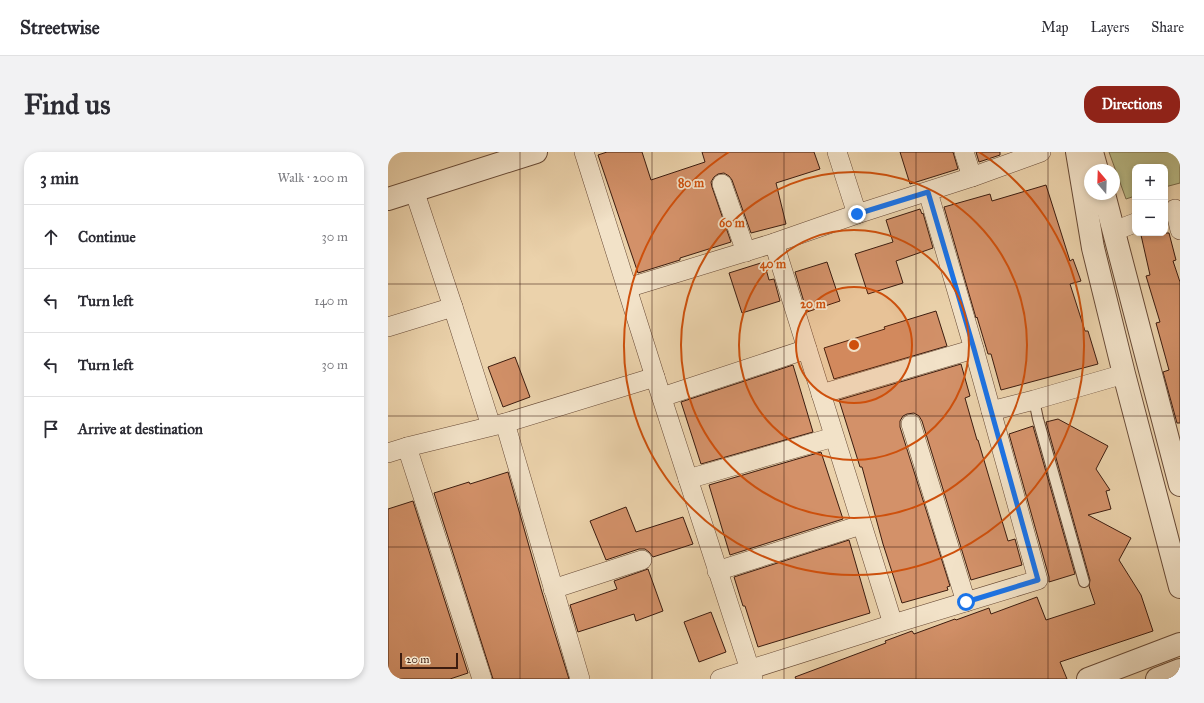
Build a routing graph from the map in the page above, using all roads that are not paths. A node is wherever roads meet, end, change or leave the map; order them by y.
1 (536, 152) edge
2 (584, 152) edge
3 (837, 152) edge
4 (964, 152) edge
5 (1041, 152) edge
6 (1076, 152) edge
7 (1092, 152) edge
8 (514, 155) edge
9 (1095, 164) edge
10 (972, 177) junction
11 (722, 184) dead end
12 (414, 190) junction
13 (928, 192) junction
14 (389, 196) edge
15 (1106, 200) edge
16 (1173, 210) edge
17 (857, 214) junction
18 (1132, 224) edge
19 (1180, 230) edge
20 (1114, 231) junction
21 (774, 243) junction
22 (746, 252) junction
23 (627, 288) junction
24 (453, 307) junction
25 (388, 327) edge
26 (807, 349) junction
27 (974, 349) junction
28 (1124, 374) junction
29 (655, 377) junction
30 (821, 394) junction
31 (662, 397) junction
32 (1034, 400) junction
33 (991, 411) junction
34 (498, 424) junction
35 (911, 424) dead end
36 (834, 436) junction
37 (407, 447) junction
38 (388, 453) edge
39 (688, 479) junction
40 (1180, 485) edge
41 (862, 525) junction
42 (642, 560) dead end
43 (718, 571) junction
44 (1084, 582) dead end
45 (1180, 586) edge
46 (553, 589) junction
47 (966, 602) junction
48 (893, 624) junction
49 (1180, 644) edge
50 (1180, 670) edge
51 (751, 674) edge
52 (482, 679) edge
53 (580, 679) edge
54 (720, 679) edge
55 (1088, 679) edge
56 (1157, 679) edge

1 - 8 street
2 - 23 street
3 - 17 street
4 - 10 street
5 - 10 street
6 - 28 street
7 - 9 street
8 - 12 street
10 - 13 street
11 - 22 street
12 - 14 street
12 - 24 street
13 - 17 street
13 - 27 street
15 - 20 street
16 - 19 street
17 - 21 street
18 - 20 street
20 - 40 street
21 - 22 street
21 - 26 street
22 - 23 street
23 - 29 street
24 - 25 street
24 - 34 street
26 - 30 street
26 - 31 street
27 - 30 street
27 - 33 street
28 - 32 street
28 - 45 street
29 - 31 street
29 - 34 street
30 - 36 street
31 - 39 street
32 - 33 street
32 - 44 lane
33 - 47 street
34 - 37 street
34 - 46 street
35 - 47 street
36 - 39 street
36 - 41 street
37 - 38 street
37 - 52 street
39 - 43 street
41 - 43 street
41 - 48 street
42 - 46 street
43 - 51 street
46 - 53 street
47 - 48 street
48 - 51 street
49 - 55 street
50 - 56 street
51 - 54 street

